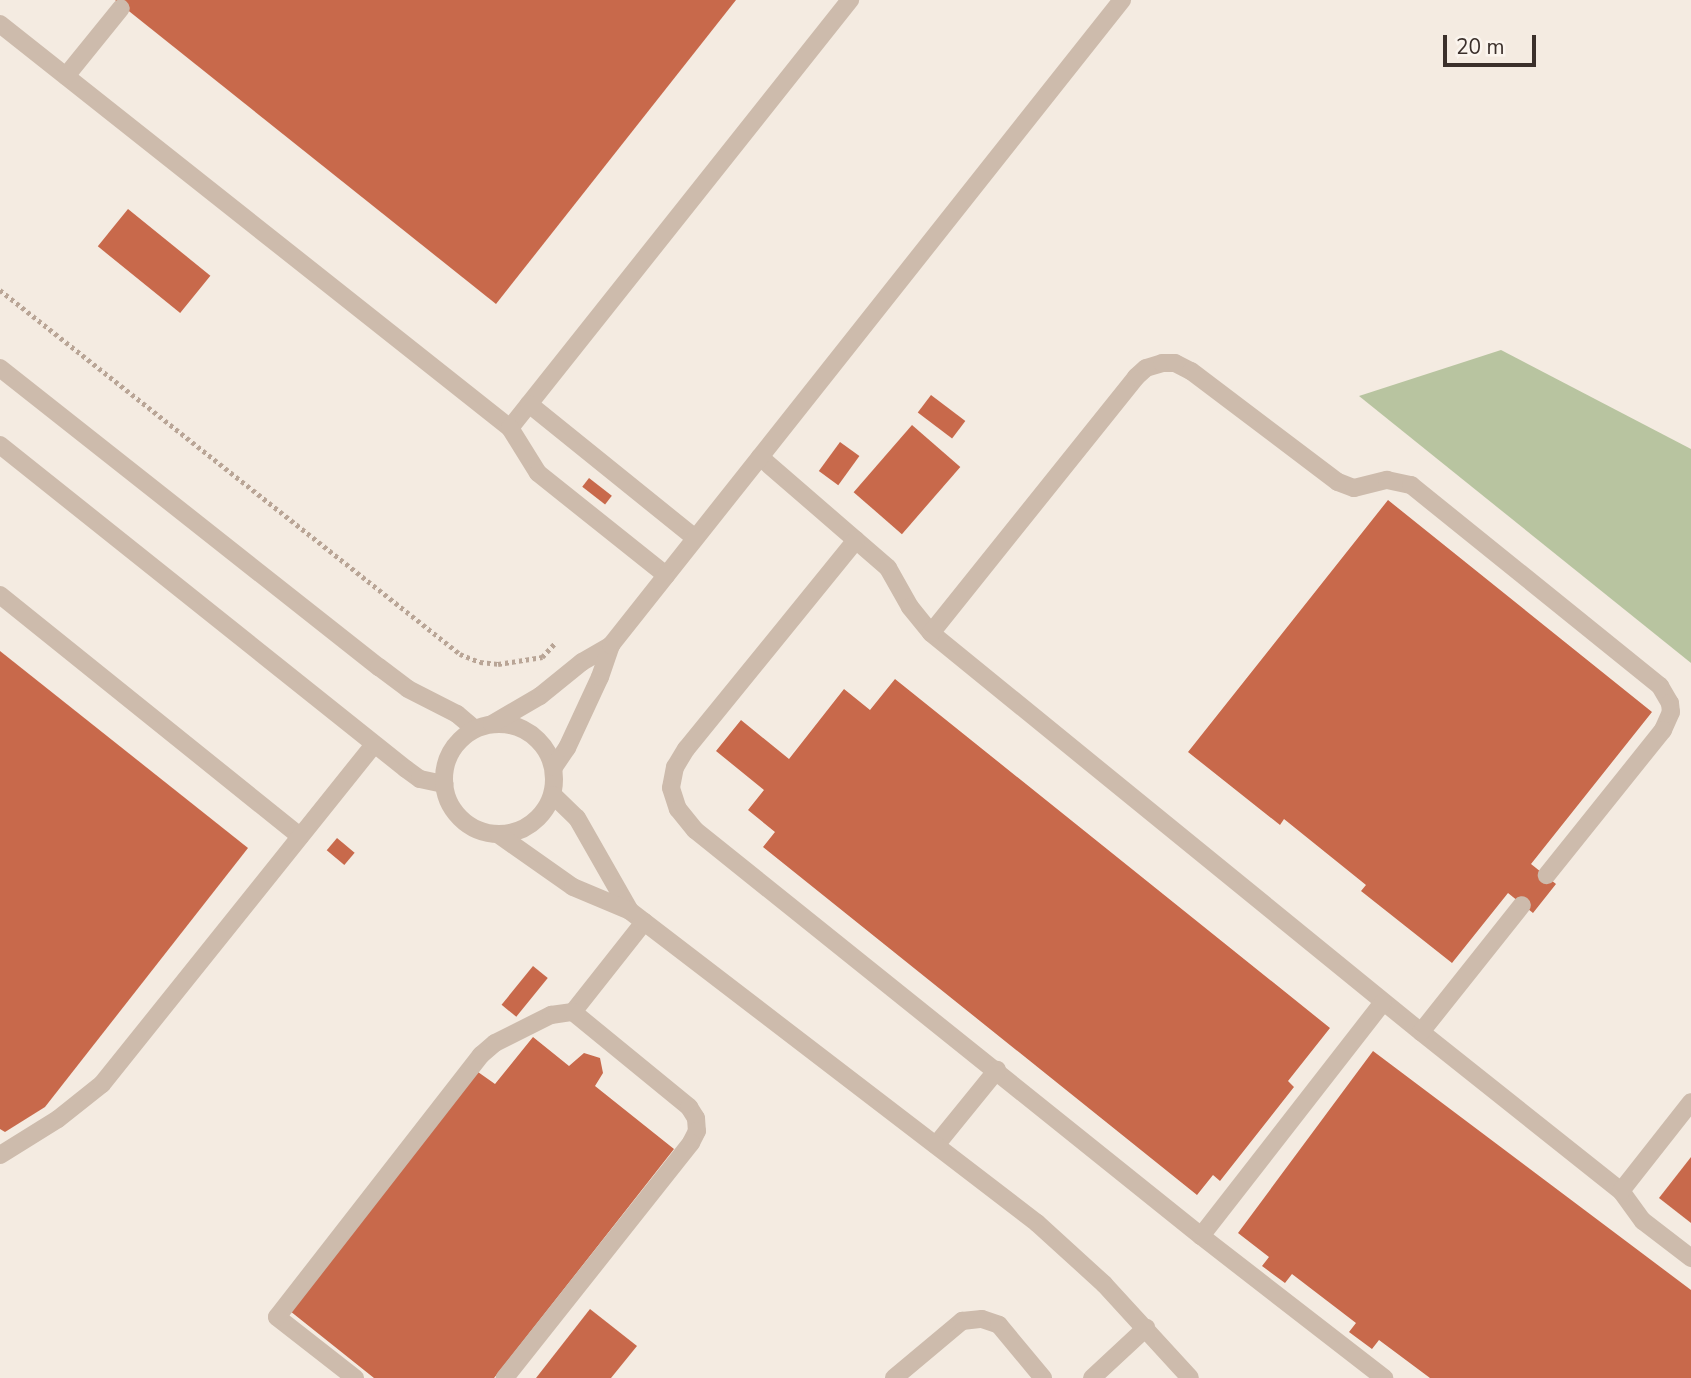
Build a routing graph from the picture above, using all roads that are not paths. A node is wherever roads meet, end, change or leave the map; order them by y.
1 (850, 0) edge
2 (1122, 0) edge
3 (121, 8) dead end
4 (0, 24) edge
5 (66, 76) junction
6 (0, 368) edge
7 (529, 404) junction
8 (510, 428) junction
9 (0, 445) edge
10 (760, 457) junction
11 (695, 538) junction
12 (856, 540) junction
13 (666, 575) junction
14 (0, 595) edge
15 (931, 632) junction
16 (611, 645) junction
17 (483, 726) junction
18 (374, 744) junction
19 (554, 768) junction
20 (444, 784) junction
21 (553, 795) junction
22 (499, 835) junction
23 (300, 836) junction
24 (1547, 875) dead end
25 (1522, 905) dead end
26 (637, 917) junction
27 (1383, 1002) junction
28 (573, 1012) junction
29 (1420, 1032) junction
30 (997, 1070) junction
31 (1691, 1102) edge
32 (936, 1145) junction
33 (0, 1155) edge
34 (1621, 1191) junction
35 (1201, 1236) junction
36 (1691, 1258) edge
37 (1146, 1328) junction
38 (355, 1378) edge
39 (505, 1378) edge
40 (894, 1378) edge
41 (1043, 1378) edge
42 (1092, 1378) edge
43 (1190, 1378) edge
44 (1384, 1378) edge

1 - 7 street
2 - 10 street
3 - 5 street
4 - 5 street
5 - 8 street
6 - 17 street
7 - 8 street
7 - 11 street
8 - 13 street
9 - 18 street
10 - 11 street
10 - 12 street
11 - 13 street
12 - 15 street
12 - 30 street
13 - 16 street
14 - 23 street
15 - 24 street
15 - 27 street
16 - 17 street
16 - 19 street
17 - 19 street
17 - 20 street
18 - 20 street
18 - 23 street
19 - 21 street
20 - 22 street
21 - 22 street
21 - 26 street
22 - 26 street
23 - 33 street
25 - 29 street
26 - 28 street
26 - 32 street
27 - 29 street
27 - 35 street
28 - 38 street
28 - 39 street
29 - 34 street
30 - 32 street
30 - 35 street
31 - 34 street
32 - 37 street
34 - 36 street
35 - 44 street
37 - 42 street
37 - 43 street
40 - 41 street

